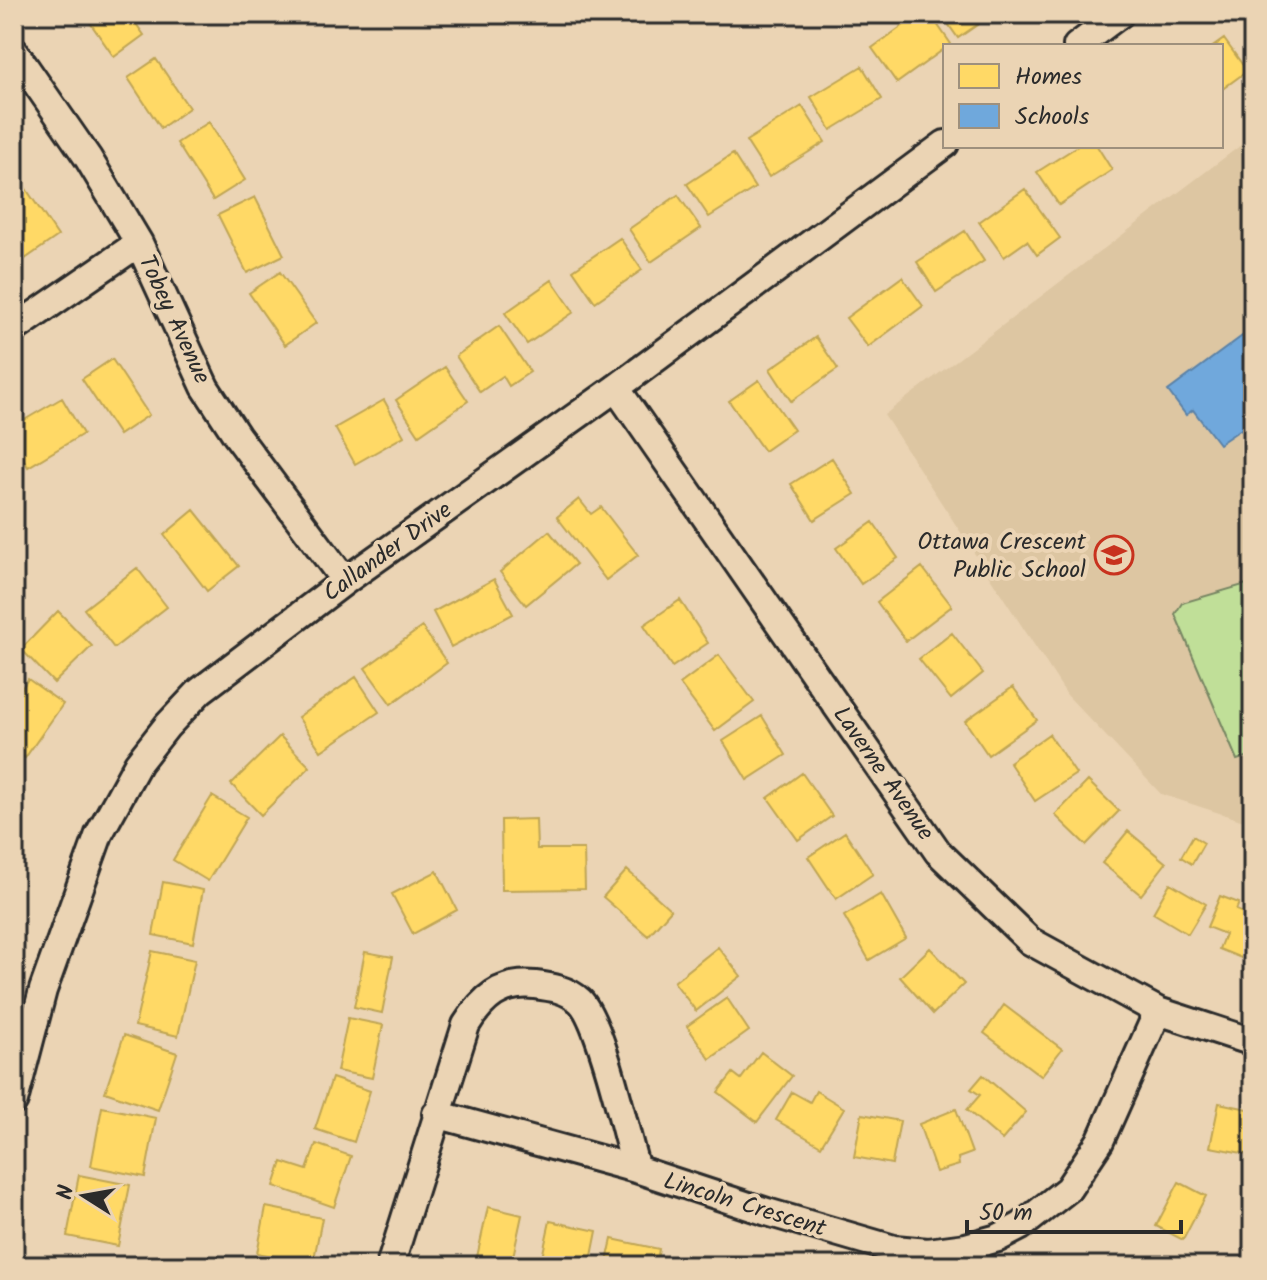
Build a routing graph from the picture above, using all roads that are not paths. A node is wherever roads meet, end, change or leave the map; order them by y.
1 (1120, 14) edge
2 (1080, 44) edge
3 (14, 51) edge
4 (943, 145) edge
5 (139, 243) junction
6 (14, 329) edge
7 (616, 388) junction
8 (345, 581) junction
9 (1158, 1011) junction
10 (1253, 1042) edge
11 (14, 1101) edge
12 (436, 1114) junction
13 (636, 1169) junction
14 (390, 1266) edge

1 - 2 street
3 - 5 street, Tobey Avenue
4 - 7 street, Callander Drive
5 - 6 street
5 - 8 street, Tobey Avenue
7 - 8 street, Callander Drive
7 - 9 street, Laverne Avenue
8 - 11 street, Callander Drive
9 - 10 street, Laverne Avenue
9 - 13 street, Lincoln Crescent
12 - 13 street, Lincoln Crescent
12 - 13 street, Lincoln Crescent
12 - 14 street, Lincoln Crescent

